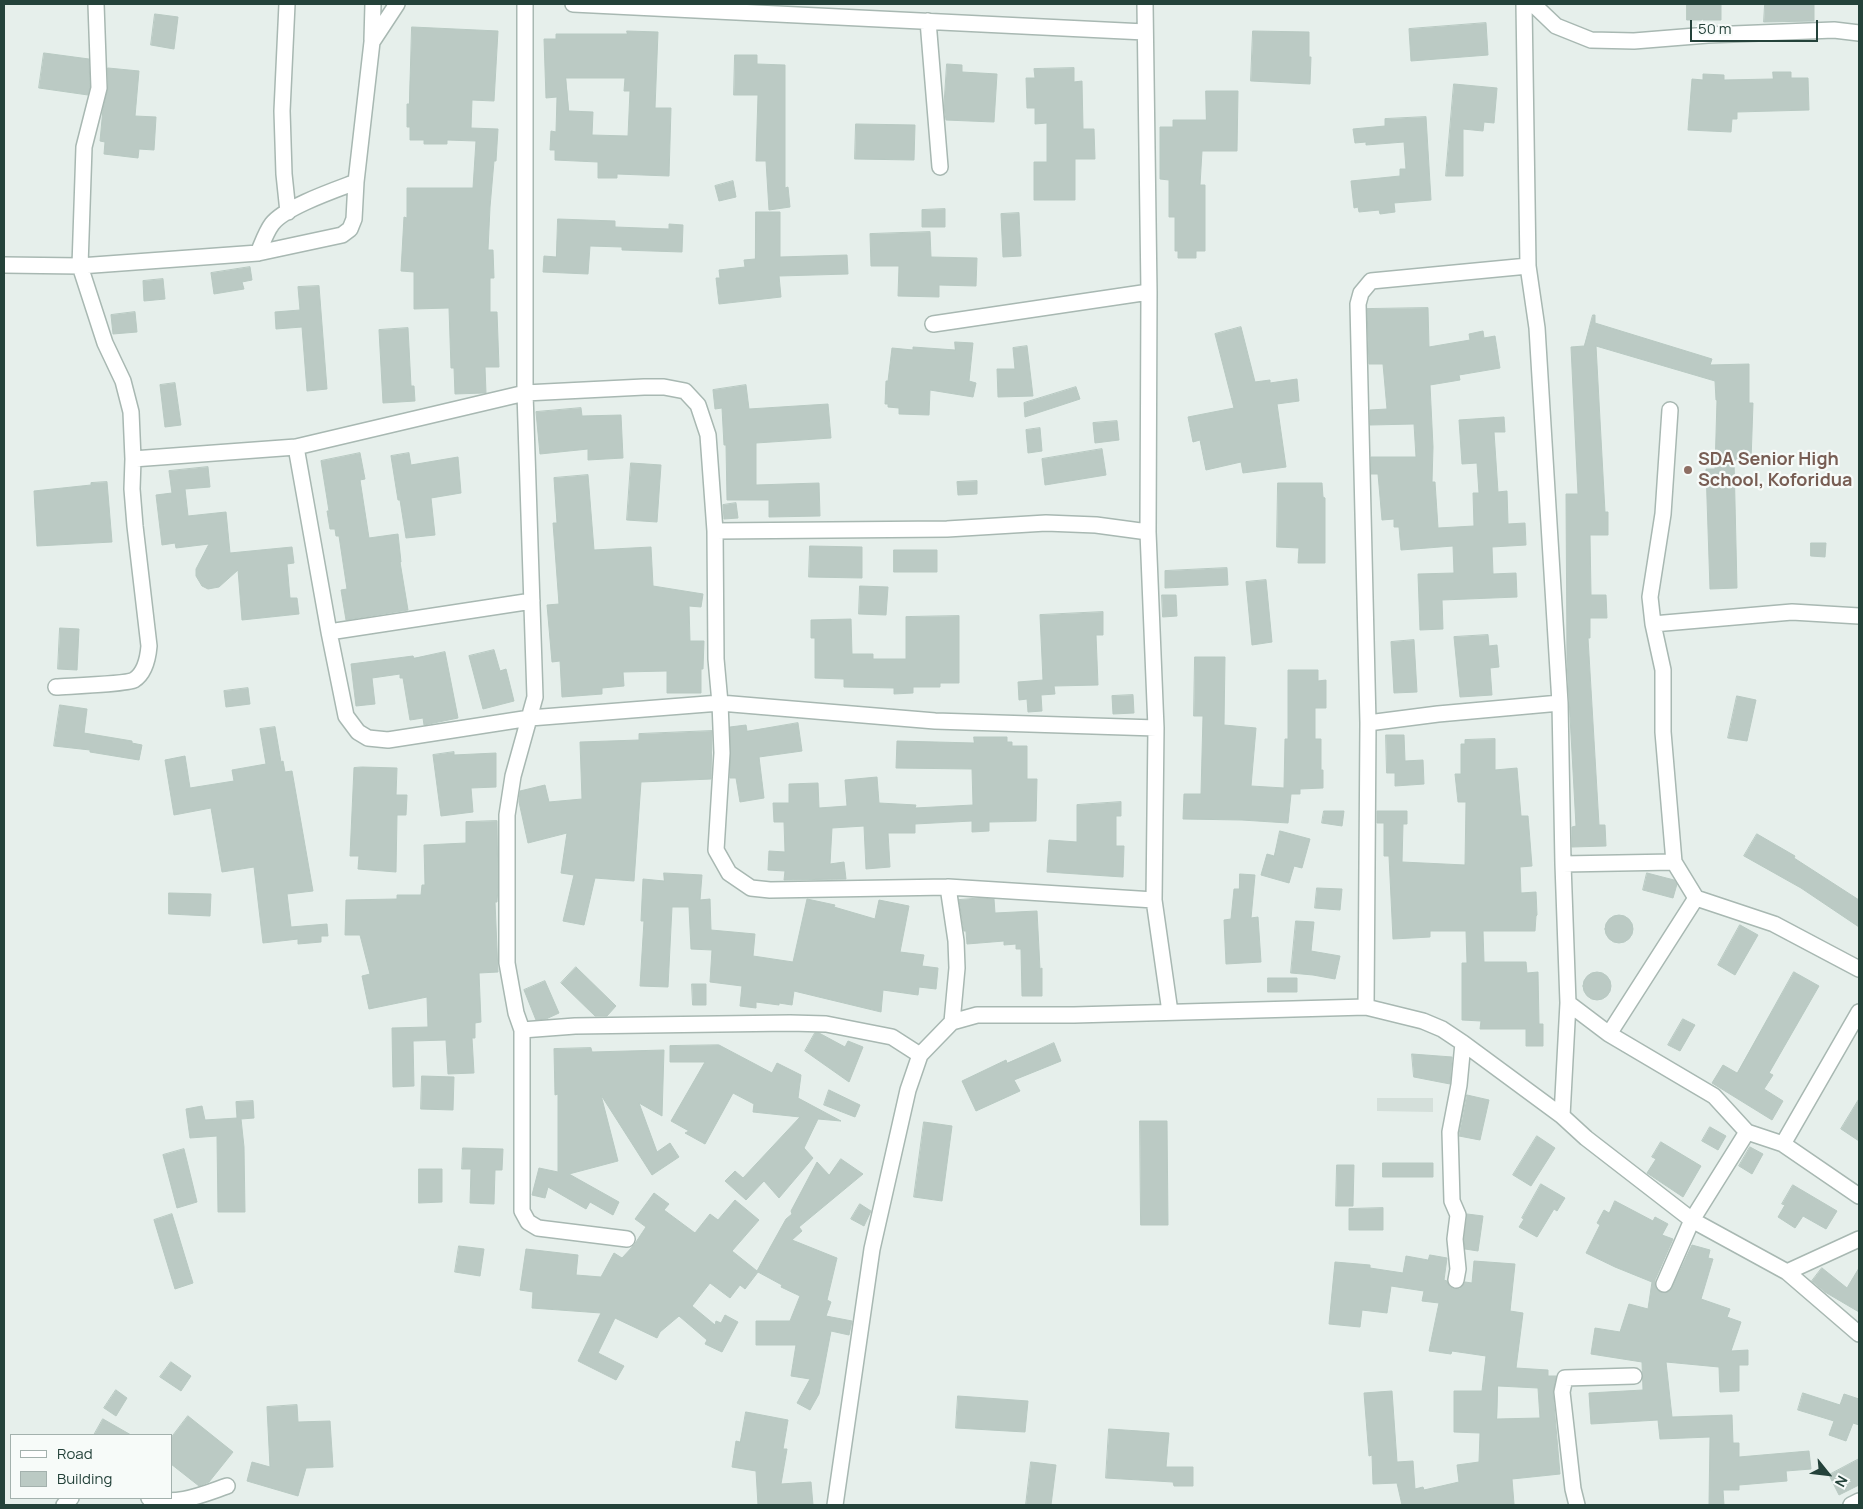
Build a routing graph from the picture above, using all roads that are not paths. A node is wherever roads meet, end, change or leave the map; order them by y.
1 (96, 4) edge
2 (287, 4) edge
3 (373, 4) edge
4 (397, 4) edge
5 (525, 4) edge
6 (573, 4) edge
7 (1145, 4) edge
8 (1524, 4) edge
9 (1533, 4) edge
10 (735, 8) edge
11 (928, 21) junction
12 (1146, 32) junction
13 (1859, 33) edge
14 (372, 42) junction
15 (940, 167) dead end
16 (356, 182) junction
17 (288, 212) junction
18 (258, 253) junction
19 (4, 265) edge
20 (80, 266) junction
21 (1528, 266) junction
22 (1149, 292) junction
23 (933, 324) dead end
24 (525, 393) junction
25 (1670, 410) dead end
26 (296, 447) junction
27 (133, 459) junction
28 (715, 531) junction
29 (1148, 532) junction
30 (532, 601) junction
31 (1859, 616) edge
32 (1653, 624) junction
33 (329, 632) junction
34 (56, 687) dead end
35 (720, 703) junction
36 (1560, 703) junction
37 (530, 718) junction
38 (1368, 723) junction
39 (1156, 728) junction
40 (1674, 862) junction
41 (1563, 864) junction
42 (948, 887) junction
43 (1696, 898) junction
44 (1154, 900) junction
45 (1859, 970) edge
46 (1568, 1003) junction
47 (1366, 1007) junction
48 (1170, 1012) junction
49 (1859, 1012) edge
50 (952, 1022) junction
51 (522, 1030) junction
52 (1610, 1034) junction
53 (1463, 1043) junction
54 (920, 1055) junction
55 (1562, 1116) junction
56 (1747, 1132) junction
57 (1783, 1144) junction
58 (1859, 1196) edge
59 (1692, 1220) junction
60 (627, 1239) dead end
61 (1859, 1239) edge
62 (1787, 1272) junction
63 (1456, 1280) dead end
64 (1664, 1284) dead end
65 (1859, 1334) edge
66 (1634, 1376) dead end
67 (227, 1486) dead end
68 (154, 1499) edge
69 (1859, 1501) edge
70 (835, 1505) edge
71 (1577, 1505) edge
72 (1851, 1505) edge

1 - 20 street
2 - 17 street
3 - 14 street
4 - 14 street
5 - 24 street
6 - 10 street
7 - 12 street
8 - 21 street
9 - 13 street
10 - 11 street
11 - 12 street
11 - 15 street
12 - 22 street
14 - 16 street
16 - 17 street
16 - 18 street
17 - 18 street
18 - 20 street
19 - 20 street
20 - 27 street
21 - 36 street
21 - 38 street
22 - 23 street
22 - 29 street
24 - 26 street
24 - 28 street
24 - 30 street
25 - 32 street
26 - 27 street
26 - 33 street
27 - 34 street
28 - 29 street
28 - 35 street
29 - 39 street
30 - 33 street
30 - 37 street
31 - 32 street
32 - 40 street
33 - 37 street
35 - 37 street
35 - 39 street
35 - 42 street
36 - 38 street
36 - 41 street
37 - 51 street
38 - 47 street
39 - 44 street
40 - 41 street
40 - 43 street
41 - 46 street
42 - 44 street
42 - 50 street
43 - 45 street
43 - 52 street
44 - 48 street
46 - 52 street
46 - 55 street
47 - 48 street
47 - 53 street
48 - 50 street
49 - 57 street
50 - 54 street
51 - 54 street
51 - 60 street
52 - 56 street
53 - 55 street
53 - 63 street
54 - 70 street
55 - 59 street
56 - 57 street
56 - 59 street
57 - 58 street
59 - 62 street
59 - 64 street
61 - 62 street
62 - 65 street
66 - 71 street
67 - 68 street
69 - 72 street

